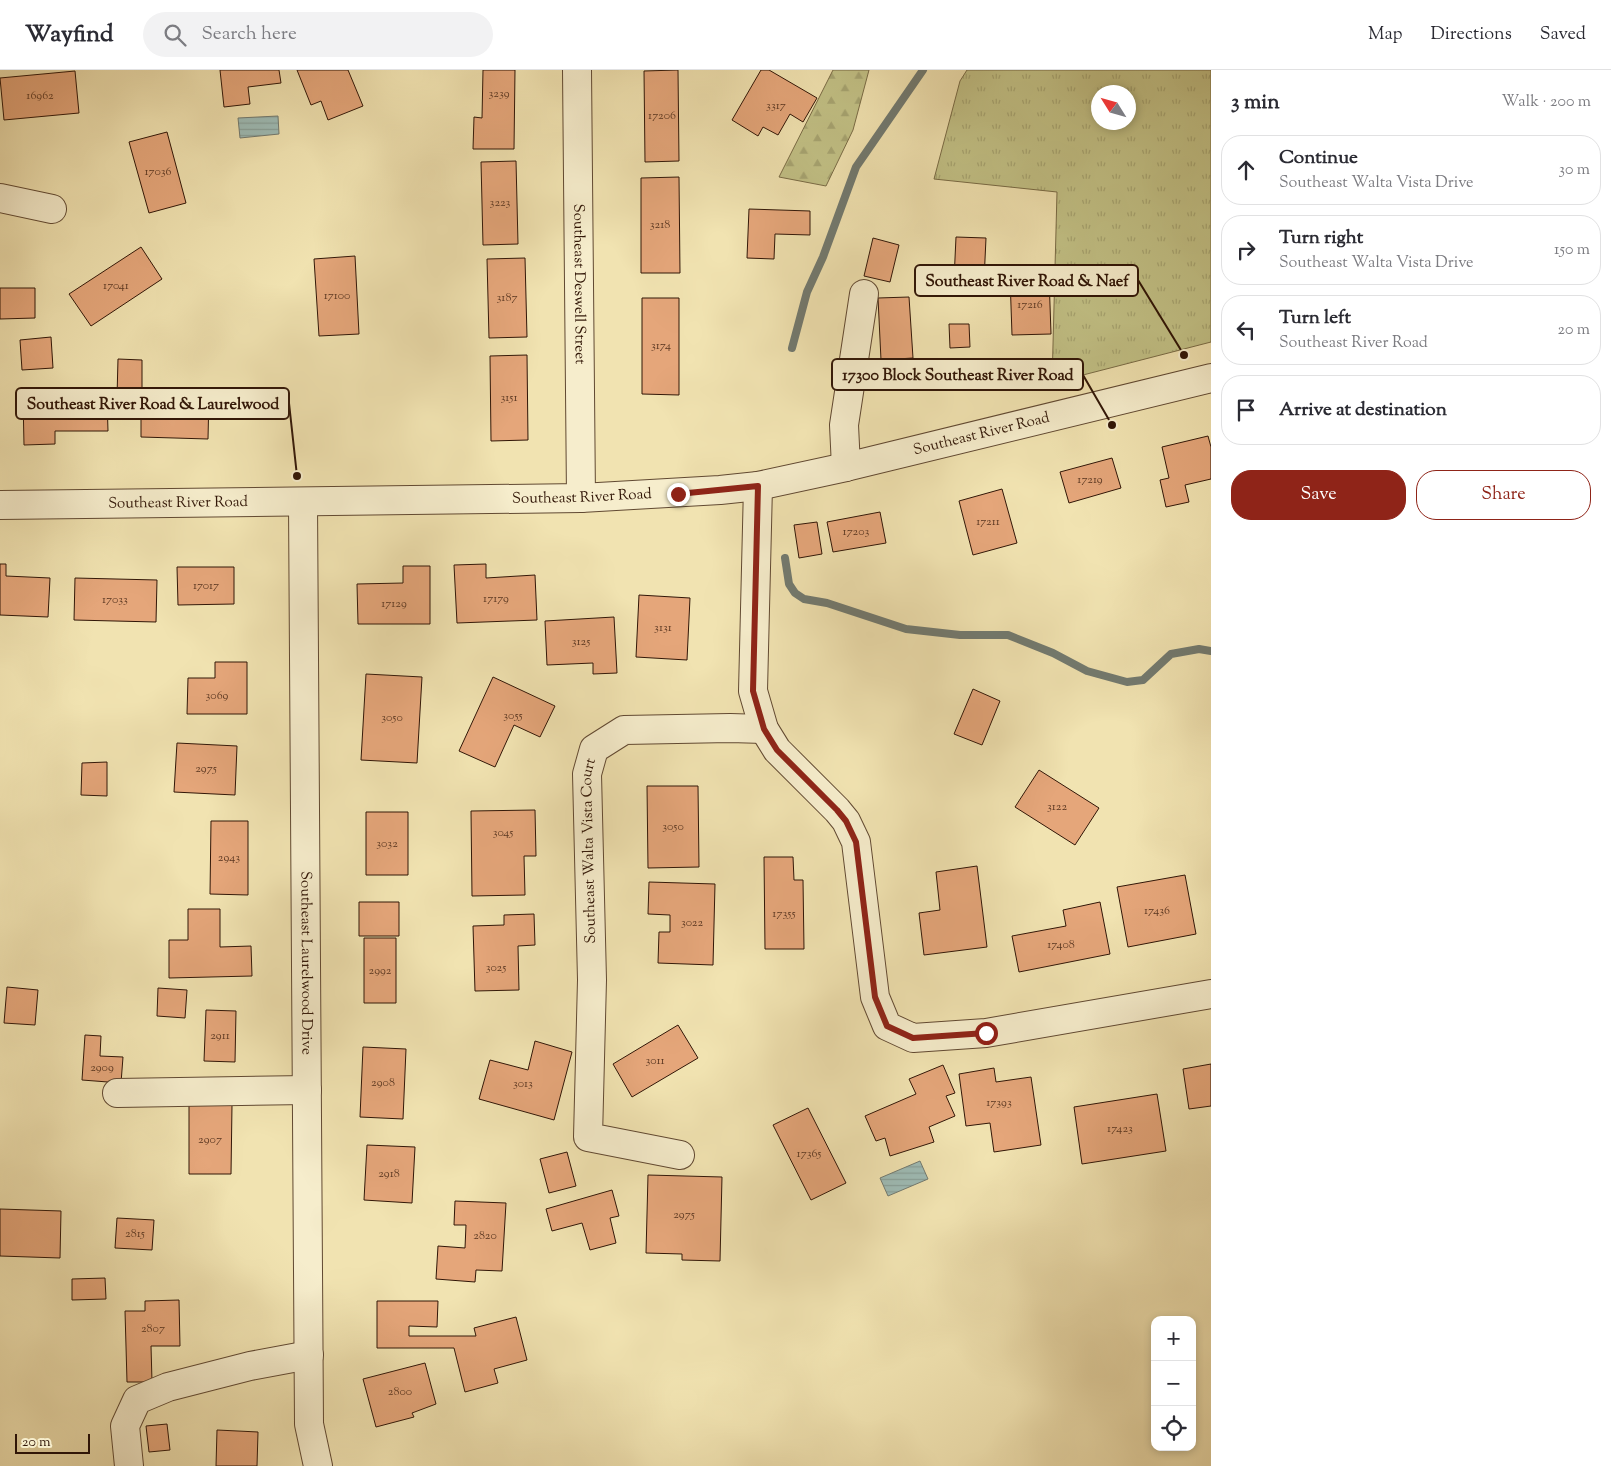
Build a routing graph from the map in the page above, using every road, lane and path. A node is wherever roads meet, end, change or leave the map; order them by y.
1 (577, 70) edge
2 (0, 198) edge
3 (52, 209) dead end
4 (864, 294) dead end
5 (1211, 378) edge
6 (846, 467) junction
7 (758, 486) junction
8 (581, 498) junction
9 (303, 503) junction
10 (0, 504) edge
11 (764, 729) junction
12 (1211, 994) edge
13 (307, 1090) junction
14 (117, 1092) dead end
15 (680, 1156) dead end
16 (309, 1355) junction
17 (129, 1466) edge
18 (318, 1466) edge

1 - 8 street, Southeast Deswell Street
2 - 3 street
4 - 6 street
5 - 6 street, Southeast River Road
6 - 7 street, Southeast River Road
7 - 8 street, Southeast River Road
7 - 11 street
8 - 9 street, Southeast River Road
9 - 10 street, Southeast River Road
9 - 13 street, Southeast Laurelwood Drive
11 - 12 street
11 - 15 street, Southeast Walta Vista Court
13 - 14 street
13 - 16 street, Southeast Laurelwood Drive
16 - 17 street
16 - 18 street, Southeast Laurelwood Drive

